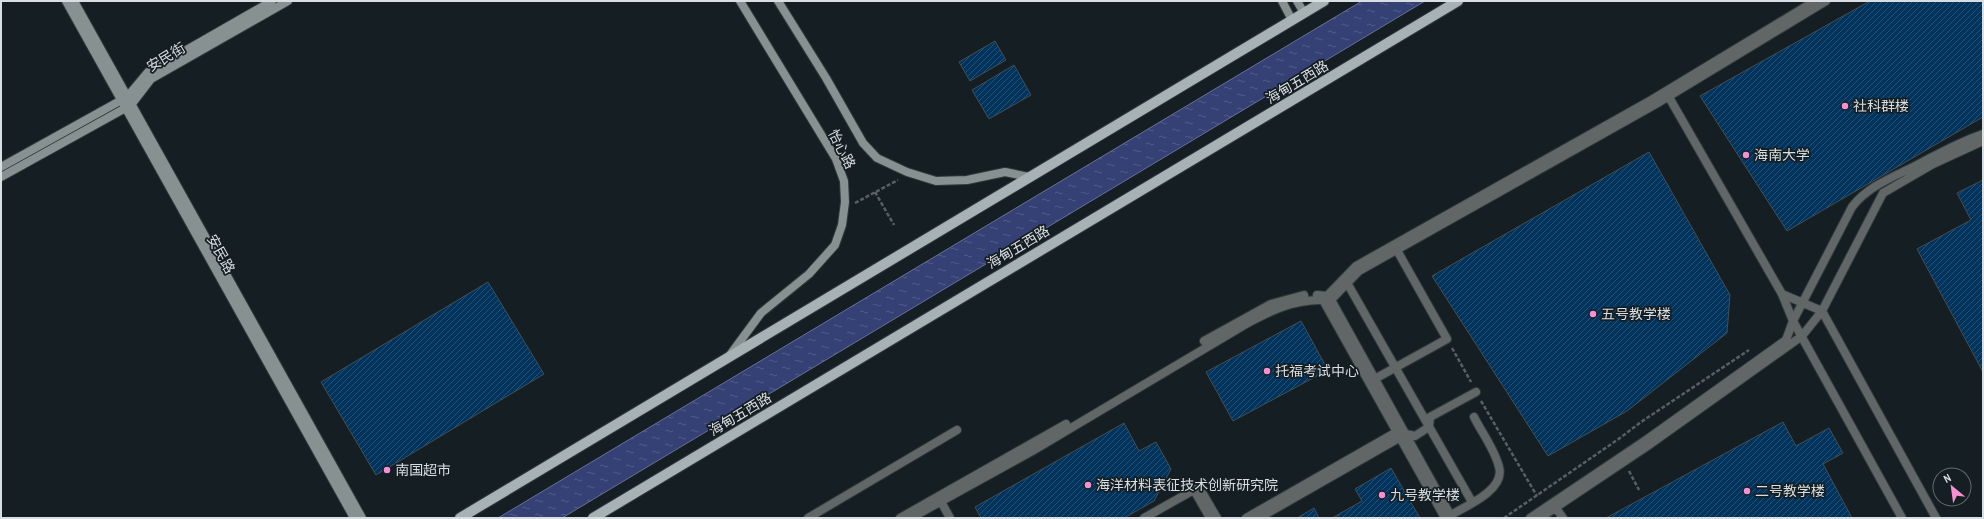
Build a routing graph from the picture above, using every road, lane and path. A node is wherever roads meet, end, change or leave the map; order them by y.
1 (66, 1) edge
2 (74, 1) edge
3 (272, 1) edge
4 (288, 1) edge
5 (740, 1) edge
6 (778, 1) edge
7 (1282, 1) edge
8 (1297, 1) edge
9 (1324, 1) edge
10 (1458, 1) edge
11 (1815, 1) edge
12 (1826, 1) edge
13 (1304, 13) junction
14 (1292, 20) junction
15 (1667, 94) junction
16 (126, 103) junction
17 (1983, 134) edge
18 (1983, 141) edge
19 (1, 167) edge
20 (1, 177) edge
21 (1029, 177) junction
22 (900, 178) dead end
23 (875, 192) junction
24 (849, 206) dead end
25 (894, 225) dead end
26 (1395, 247) junction
27 (1346, 281) junction
28 (1782, 294) junction
29 (1327, 300) junction
30 (1802, 303) junction
31 (1822, 311) junction
32 (1793, 320) junction
33 (1802, 336) junction
34 (1446, 339) junction
35 (1752, 349) dead end
36 (728, 359) junction
37 (1395, 368) junction
38 (1372, 381) junction
39 (1476, 392) junction
40 (1474, 417) dead end
41 (1429, 427) junction
42 (957, 430) dead end
43 (1401, 433) junction
44 (1628, 469) dead end
45 (1194, 490) junction
46 (1639, 490) dead end
47 (1536, 496) junction
48 (937, 500) junction
49 (1472, 502) junction
50 (1554, 505) junction
51 (1449, 517) edge
52 (354, 518) edge
53 (362, 518) edge
54 (460, 518) edge
55 (593, 518) edge
56 (808, 518) edge
57 (900, 518) edge
58 (911, 518) edge
59 (944, 518) edge
60 (950, 518) edge
61 (1144, 518) edge
62 (1210, 518) edge
63 (1216, 518) edge
64 (1246, 518) edge
65 (1259, 518) edge
66 (1504, 518) edge
67 (1530, 518) edge
68 (1540, 518) edge
69 (1563, 518) edge
70 (1902, 518) edge
71 (1936, 518) edge

1 - 16 street, 安民路
2 - 16 street, 安民路
3 - 16 street, 安民街
4 - 16 street, 安民街
5 - 36 street, 怡心路
6 - 21 street, 怡心路
7 - 14 street
8 - 13 street
9 - 13 main road
10 - 55 main road, 海甸五西路
11 - 15 street
12 - 15 street
13 - 14 main road
14 - 21 main road
15 - 26 street
15 - 28 street
16 - 19 street, 安民街
16 - 20 street, 安民街
16 - 52 street, 安民路
16 - 53 street, 安民路
17 - 30 street
18 - 31 street
21 - 36 main road
22 - 23 path
23 - 24 path
23 - 25 path
26 - 27 street
26 - 34 street
27 - 29 street
27 - 37 street
28 - 30 street
28 - 32 street
29 - 38 street
29 - 48 street
30 - 31 street
30 - 32 street
31 - 33 street
31 - 71 street
32 - 33 street
32 - 50 street
33 - 50 street
33 - 70 street
34 - 37 street
34 - 39 path
35 - 47 path
36 - 54 main road
37 - 38 street
37 - 41 street
38 - 43 street
39 - 41 street
39 - 47 path
40 - 49 street
41 - 43 street
41 - 49 street
42 - 56 street
43 - 51 street
43 - 64 street
43 - 65 street
44 - 46 path
45 - 61 street
45 - 62 street
45 - 63 street
47 - 50 path
47 - 66 path
48 - 57 street
48 - 58 street
48 - 59 street
48 - 60 street
49 - 51 street
50 - 67 street
50 - 68 street
50 - 69 street

